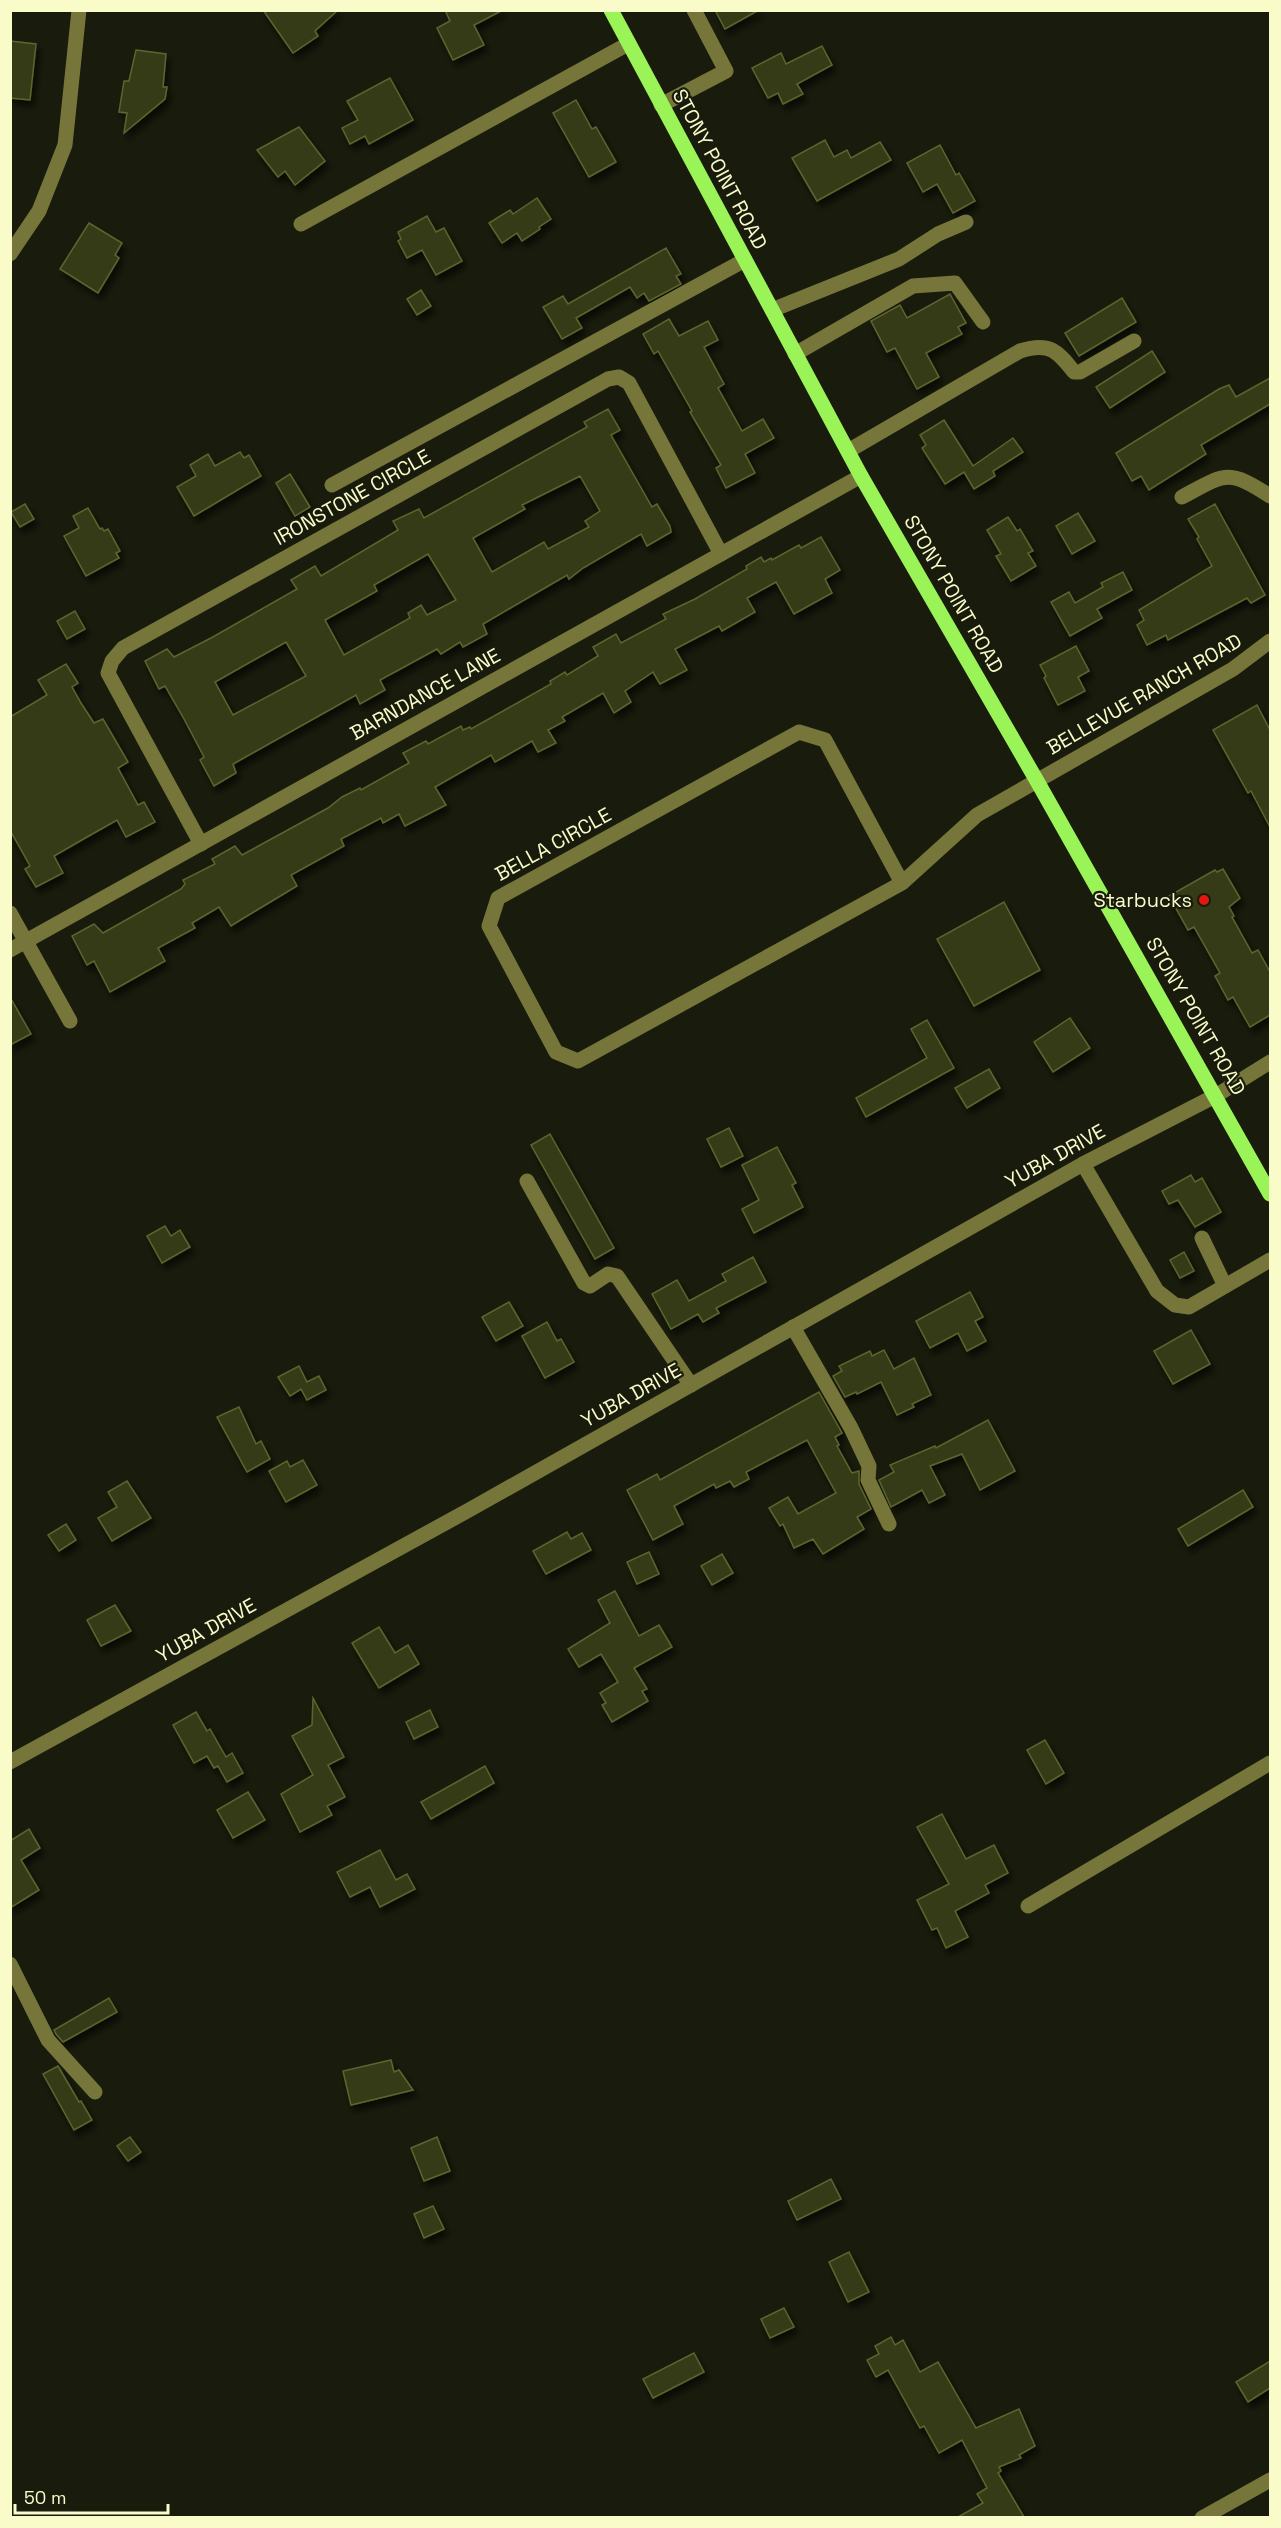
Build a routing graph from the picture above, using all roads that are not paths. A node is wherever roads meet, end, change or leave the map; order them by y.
1 (79, 10) edge
2 (694, 10) edge
3 (613, 11) edge
4 (628, 44) junction
5 (661, 105) junction
6 (966, 222) dead end
7 (301, 224) dead end
8 (10, 254) edge
9 (744, 260) junction
10 (772, 310) junction
11 (983, 322) dead end
12 (1134, 340) dead end
13 (795, 354) junction
14 (848, 451) junction
15 (861, 476) junction
16 (332, 485) dead end
17 (1270, 496) edge
18 (1182, 497) dead end
19 (721, 554) junction
20 (1270, 641) edge
21 (1037, 781) junction
22 (201, 844) junction
23 (902, 883) junction
24 (10, 913) edge
25 (26, 942) junction
26 (10, 950) edge
27 (70, 1021) dead end
28 (1270, 1062) edge
29 (1216, 1095) junction
30 (1083, 1164) junction
31 (527, 1181) dead end
32 (1270, 1194) edge
33 (1202, 1238) dead end
34 (1270, 1260) edge
35 (1225, 1286) junction
36 (793, 1327) junction
37 (691, 1385) junction
38 (889, 1524) dead end
39 (11, 1759) edge
40 (1270, 1763) edge
41 (1028, 1906) dead end
42 (10, 1964) edge
43 (95, 2092) dead end
44 (1270, 2480) edge
45 (1202, 2517) edge

1 - 8 street
2 - 5 street
3 - 4 main road, STONY POINT ROAD
4 - 5 main road, STONY POINT ROAD
4 - 7 street
5 - 9 main road, STONY POINT ROAD
6 - 10 street
9 - 10 main road, STONY POINT ROAD
9 - 16 street
10 - 13 main road, STONY POINT ROAD
11 - 13 street
12 - 14 street
13 - 14 main road, STONY POINT ROAD
14 - 15 main road, STONY POINT ROAD
15 - 19 street, BARNDANCE LANE
15 - 21 main road, STONY POINT ROAD
17 - 18 street
19 - 22 street, BARNDANCE LANE
19 - 22 street, IRONSTONE CIRCLE
20 - 21 street, BELLEVUE RANCH ROAD
21 - 23 street, BELLA CIRCLE
21 - 29 main road, STONY POINT ROAD
22 - 25 street, BARNDANCE LANE
23 - 23 street, BELLA CIRCLE
24 - 25 street
25 - 26 street, BARNDANCE LANE
25 - 27 street
28 - 29 street, YUBA DRIVE
29 - 30 street, YUBA DRIVE
29 - 32 main road, STONY POINT ROAD
30 - 35 street
30 - 36 street, YUBA DRIVE
31 - 37 street
33 - 35 street
34 - 35 street
36 - 37 street, YUBA DRIVE
36 - 38 street
37 - 39 street, YUBA DRIVE
40 - 41 street
42 - 43 street
44 - 45 street

